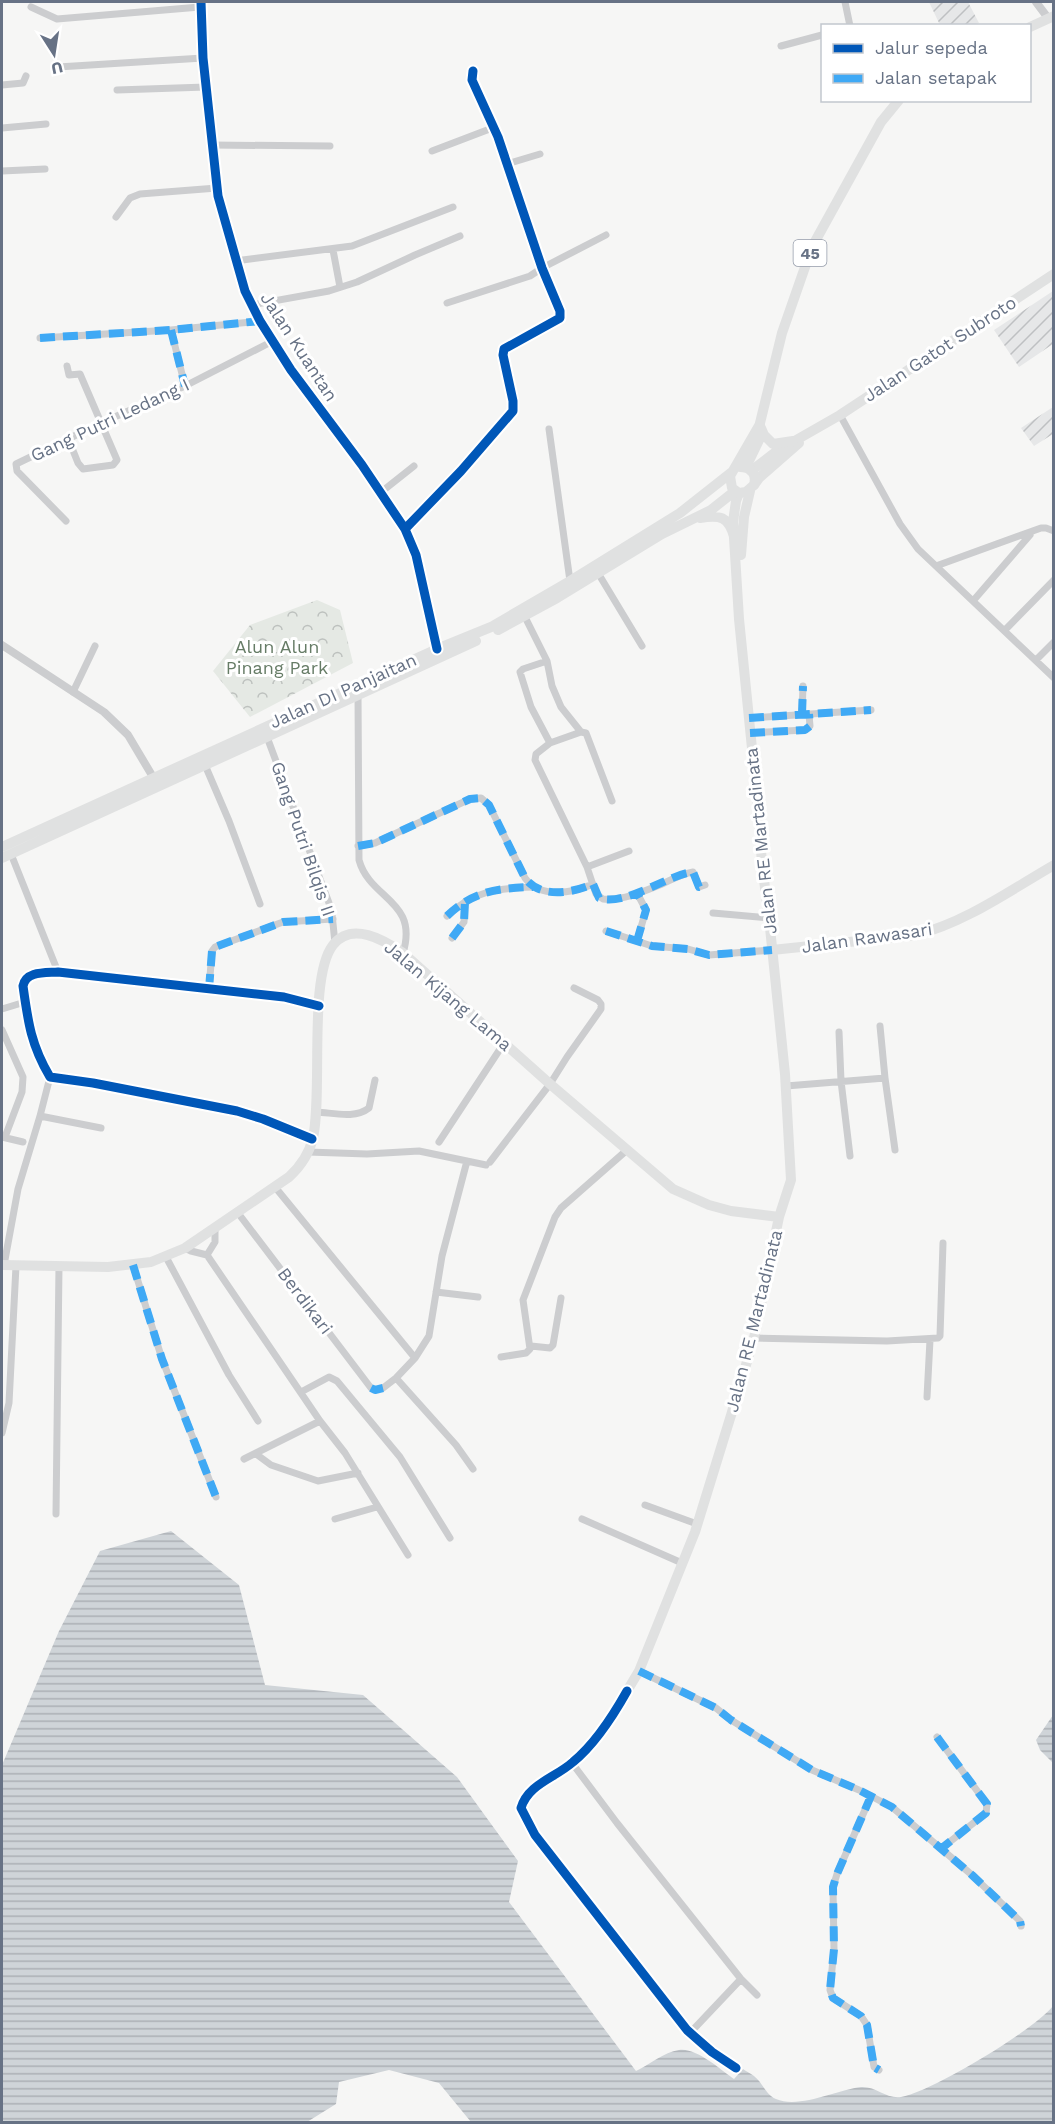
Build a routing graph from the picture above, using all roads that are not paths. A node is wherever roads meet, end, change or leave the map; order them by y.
1 (845, 2) edge
2 (1036, 2) edge
3 (200, 4) edge
4 (32, 7) dead end
5 (1051, 17) edge
6 (850, 24) edge
7 (1031, 26) edge
8 (821, 34) edge
9 (781, 46) dead end
10 (202, 57) junction
11 (58, 67) dead end
12 (473, 71) dead end
13 (26, 75) dead end
14 (2, 85) edge
15 (206, 87) junction
16 (117, 90) dead end
17 (897, 102) edge
18 (46, 124) dead end
19 (2, 128) edge
20 (495, 128) junction
21 (211, 145) junction
22 (330, 146) dead end
23 (432, 151) dead end
24 (540, 154) dead end
25 (507, 164) junction
26 (45, 168) dead end
27 (2, 171) edge
28 (217, 188) junction
29 (453, 207) dead end
30 (116, 217) dead end
31 (606, 235) dead end
32 (460, 236) dead end
33 (333, 250) junction
34 (235, 261) junction
35 (542, 268) junction
36 (1053, 274) edge
37 (340, 287) junction
38 (447, 303) dead end
39 (251, 305) junction
40 (260, 321) junction
41 (171, 330) junction
42 (40, 338) dead end
43 (273, 341) junction
44 (67, 366) dead end
45 (185, 386) junction
46 (840, 415) junction
47 (101, 423) junction
48 (825, 423) junction
49 (549, 429) dead end
50 (760, 430) junction
51 (68, 438) junction
52 (793, 441) junction
53 (744, 450) junction
54 (777, 451) junction
55 (414, 466) dead end
56 (748, 469) junction
57 (733, 471) junction
58 (744, 490) junction
59 (380, 493) junction
60 (684, 518) junction
61 (66, 521) dead end
62 (405, 529) junction
63 (1053, 531) edge
64 (1031, 533) junction
65 (734, 536) junction
66 (936, 566) junction
67 (598, 573) junction
68 (1053, 580) edge
69 (570, 581) junction
70 (739, 591) junction
71 (973, 601) junction
72 (525, 617) junction
73 (1005, 630) junction
74 (1053, 642) edge
75 (2, 645) edge
76 (95, 646) dead end
77 (642, 646) dead end
78 (437, 649) junction
79 (1036, 660) junction
80 (547, 662) junction
81 (1053, 678) edge
82 (803, 686) dead end
83 (73, 692) junction
84 (358, 694) junction
85 (871, 710) dead end
86 (806, 714) junction
87 (749, 718) junction
88 (581, 732) junction
89 (750, 733) junction
90 (267, 737) junction
91 (550, 743) junction
92 (205, 765) junction
93 (153, 777) junction
94 (612, 801) dead end
95 (358, 846) junction
96 (2, 847) edge
97 (629, 850) dead end
98 (6, 856) edge
99 (1053, 865) edge
100 (587, 867) junction
101 (593, 884) junction
102 (705, 885) dead end
103 (533, 887) junction
104 (637, 893) junction
105 (465, 902) junction
106 (260, 904) dead end
107 (713, 913) dead end
108 (447, 916) dead end
109 (769, 918) junction
110 (333, 919) junction
111 (606, 931) dead end
112 (452, 938) dead end
113 (637, 940) junction
114 (334, 943) junction
115 (772, 950) junction
116 (403, 952) junction
117 (58, 972) junction
118 (574, 988) dead end
119 (209, 989) junction
120 (26, 1002) junction
121 (319, 1006) junction
122 (2, 1009) edge
123 (880, 1026) dead end
124 (2, 1030) edge
125 (838, 1032) dead end
126 (504, 1043) junction
127 (50, 1077) junction
128 (885, 1078) junction
129 (375, 1080) dead end
130 (842, 1081) junction
131 (550, 1084) junction
132 (786, 1086) junction
133 (317, 1112) junction
134 (40, 1116) junction
135 (101, 1128) dead end
136 (3, 1137) edge
137 (312, 1139) junction
138 (23, 1142) dead end
139 (440, 1142) dead end
140 (627, 1150) junction
141 (895, 1150) dead end
142 (309, 1152) junction
143 (850, 1156) dead end
144 (467, 1161) junction
145 (275, 1187) junction
146 (238, 1213) junction
147 (779, 1217) junction
148 (215, 1227) junction
149 (943, 1243) dead end
150 (185, 1248) junction
151 (207, 1255) junction
152 (166, 1257) junction
153 (7, 1265) edge
154 (133, 1265) junction
155 (59, 1266) junction
156 (436, 1292) junction
157 (478, 1297) dead end
158 (561, 1298) dead end
159 (754, 1338) junction
160 (930, 1340) junction
161 (531, 1346) junction
162 (501, 1357) dead end
163 (415, 1358) junction
164 (396, 1378) junction
165 (371, 1388) dead end
166 (383, 1388) dead end
167 (301, 1392) junction
168 (927, 1397) dead end
169 (258, 1421) dead end
170 (320, 1421) junction
171 (2, 1433) edge
172 (256, 1454) junction
173 (244, 1459) dead end
174 (473, 1469) dead end
175 (357, 1473) junction
176 (216, 1497) dead end
177 (645, 1505) dead end
178 (377, 1507) junction
179 (56, 1514) dead end
180 (582, 1519) dead end
181 (336, 1520) dead end
182 (698, 1524) junction
183 (450, 1538) dead end
184 (408, 1555) dead end
185 (682, 1563) junction
186 (639, 1671) junction
187 (627, 1691) joint
188 (937, 1737) dead end
189 (572, 1763) junction
190 (871, 1796) junction
191 (942, 1848) junction
192 (1021, 1926) dead end
193 (741, 1979) junction
194 (652, 1982) joint
195 (757, 1995) dead end
196 (690, 2033) junction
197 (736, 2068) dead end
198 (879, 2070) dead end

1 - 6 street
2 - 5 street
3 - 4 street
3 - 10 street, Jalan Kuantan
5 - 7 main road
8 - 9 street
10 - 11 street
10 - 15 street, Jalan Kuantan
12 - 20 street
13 - 14 street
15 - 16 street
15 - 21 street, Jalan Kuantan
17 - 50 main road, 45
18 - 19 street
20 - 23 street
20 - 25 street
21 - 22 street
21 - 28 street, Jalan Kuantan
24 - 25 street
25 - 35 street
26 - 27 street
28 - 30 street
28 - 34 street, Jalan Kuantan
29 - 33 street
31 - 35 street
32 - 37 street
33 - 34 street
33 - 37 street
34 - 39 street, Jalan Kuantan
35 - 38 street
35 - 62 street
36 - 46 main road, Jalan Gatot Subroto
37 - 39 street
39 - 40 street, Jalan Kuantan
40 - 41 street
40 - 43 street, Jalan Kuantan
41 - 42 street
41 - 45 street
43 - 45 street, Gang Putri Ledang I
43 - 59 street, Jalan Kuantan
44 - 47 street
45 - 47 street, Gang Putri Ledang I
46 - 48 main road, Jalan Gatot Subroto
46 - 66 street
47 - 51 street, Gang Putri Ledang I
47 - 51 street
48 - 52 main road
48 - 58 main road, Jalan DI Panjaitan
49 - 69 street
50 - 52 main road
50 - 53 main road
50 - 54 main road
50 - 56 main road
51 - 61 street, Gang Putri Ledang I
52 - 54 main road
53 - 57 main road
53 - 60 main road
54 - 56 main road
55 - 59 street
56 - 57 main road
56 - 58 main road
57 - 58 main road
57 - 60 main road, Jalan DI Panjaitan
58 - 60 main road, Jalan DI Panjaitan
58 - 65 main road, Jalan RE Martadinata
58 - 70 main road, Jalan RE Martadinata
59 - 62 street, Jalan Kuantan
60 - 65 main road
60 - 67 main road, Jalan DI Panjaitan
60 - 69 main road, Jalan DI Panjaitan
62 - 78 street, Jalan Kuantan
63 - 64 street
64 - 66 street
64 - 71 street
65 - 70 main road, Jalan RE Martadinata
66 - 71 street
67 - 72 main road, Jalan DI Panjaitan
67 - 77 street
68 - 73 street
69 - 78 main road, Jalan DI Panjaitan
70 - 87 main road, Jalan RE Martadinata
71 - 73 street
72 - 80 street
72 - 84 main road, Jalan DI Panjaitan
73 - 79 street
74 - 79 street
75 - 83 street
76 - 83 street
78 - 93 main road, Jalan DI Panjaitan
79 - 81 street
80 - 88 street
80 - 91 street
82 - 86 street
83 - 93 street
84 - 90 main road, Jalan DI Panjaitan
84 - 95 street
85 - 86 street
86 - 87 street
86 - 89 street
87 - 89 main road, Jalan RE Martadinata
88 - 91 street
88 - 94 street
89 - 109 main road, Jalan RE Martadinata
90 - 92 main road, Jalan DI Panjaitan
90 - 110 street, Gang Putri Bilqis II
91 - 100 street
92 - 98 main road, Jalan DI Panjaitan
92 - 106 street
93 - 96 main road, Jalan DI Panjaitan
95 - 103 street
95 - 116 street
97 - 100 street
98 - 117 street
99 - 115 main road, Jalan Rawasari
100 - 101 street
101 - 103 street
101 - 104 street
102 - 104 street
103 - 105 street
104 - 113 street
105 - 108 street
105 - 112 street
107 - 109 street
109 - 115 main road, Jalan RE Martadinata
110 - 114 street, Gang Putri Bilqis II
110 - 119 street
111 - 113 street
113 - 115 street
114 - 116 main road, Jalan Kijang Lama
114 - 121 main road
115 - 132 main road, Jalan RE Martadinata
116 - 126 main road, Jalan Kijang Lama
117 - 119 street
117 - 120 street
118 - 131 street
119 - 121 street
120 - 122 street
120 - 127 street
121 - 133 main road
123 - 128 street
124 - 136 street
125 - 130 street
126 - 131 main road, Jalan Kijang Lama
126 - 139 street
127 - 134 street
127 - 137 street
128 - 130 street
128 - 141 street
129 - 133 street
130 - 132 street
130 - 143 street
131 - 140 main road, Jalan Kijang Lama
131 - 144 street
132 - 147 main road, Jalan RE Martadinata
133 - 137 main road
134 - 135 street
134 - 153 street
136 - 138 street
137 - 142 main road
140 - 147 main road, Jalan Kijang Lama
140 - 161 street
142 - 144 street
142 - 145 main road
144 - 156 street
145 - 146 main road
145 - 163 street
146 - 148 main road
146 - 165 street, Berdikari
147 - 159 main road, Jalan RE Martadinata
148 - 150 main road
148 - 151 street
149 - 160 street
150 - 151 street
150 - 152 main road
151 - 167 street
152 - 154 main road
152 - 169 street
153 - 155 main road
153 - 171 street
154 - 155 main road
154 - 176 street
155 - 179 street
156 - 157 street
156 - 163 street
158 - 161 street
159 - 160 street
159 - 182 main road, Jalan RE Martadinata
160 - 168 street
161 - 162 street
163 - 164 street
164 - 166 street
164 - 174 street
167 - 170 street
167 - 183 street
170 - 172 street
170 - 175 street
172 - 173 street
172 - 175 street
175 - 178 street
177 - 182 street
178 - 181 street
178 - 184 street
180 - 185 street
182 - 185 main road, Jalan RE Martadinata
185 - 186 main road, Jalan RE Martadinata
186 - 187 main road, Jalan RE Martadinata
186 - 190 street
187 - 189 street, Jalan RE Martadinata
188 - 191 street
189 - 193 street
189 - 194 street, Jalan RE Martadinata
190 - 191 street
190 - 198 street
191 - 192 street
193 - 195 street
193 - 196 street
194 - 196 street
196 - 197 street

